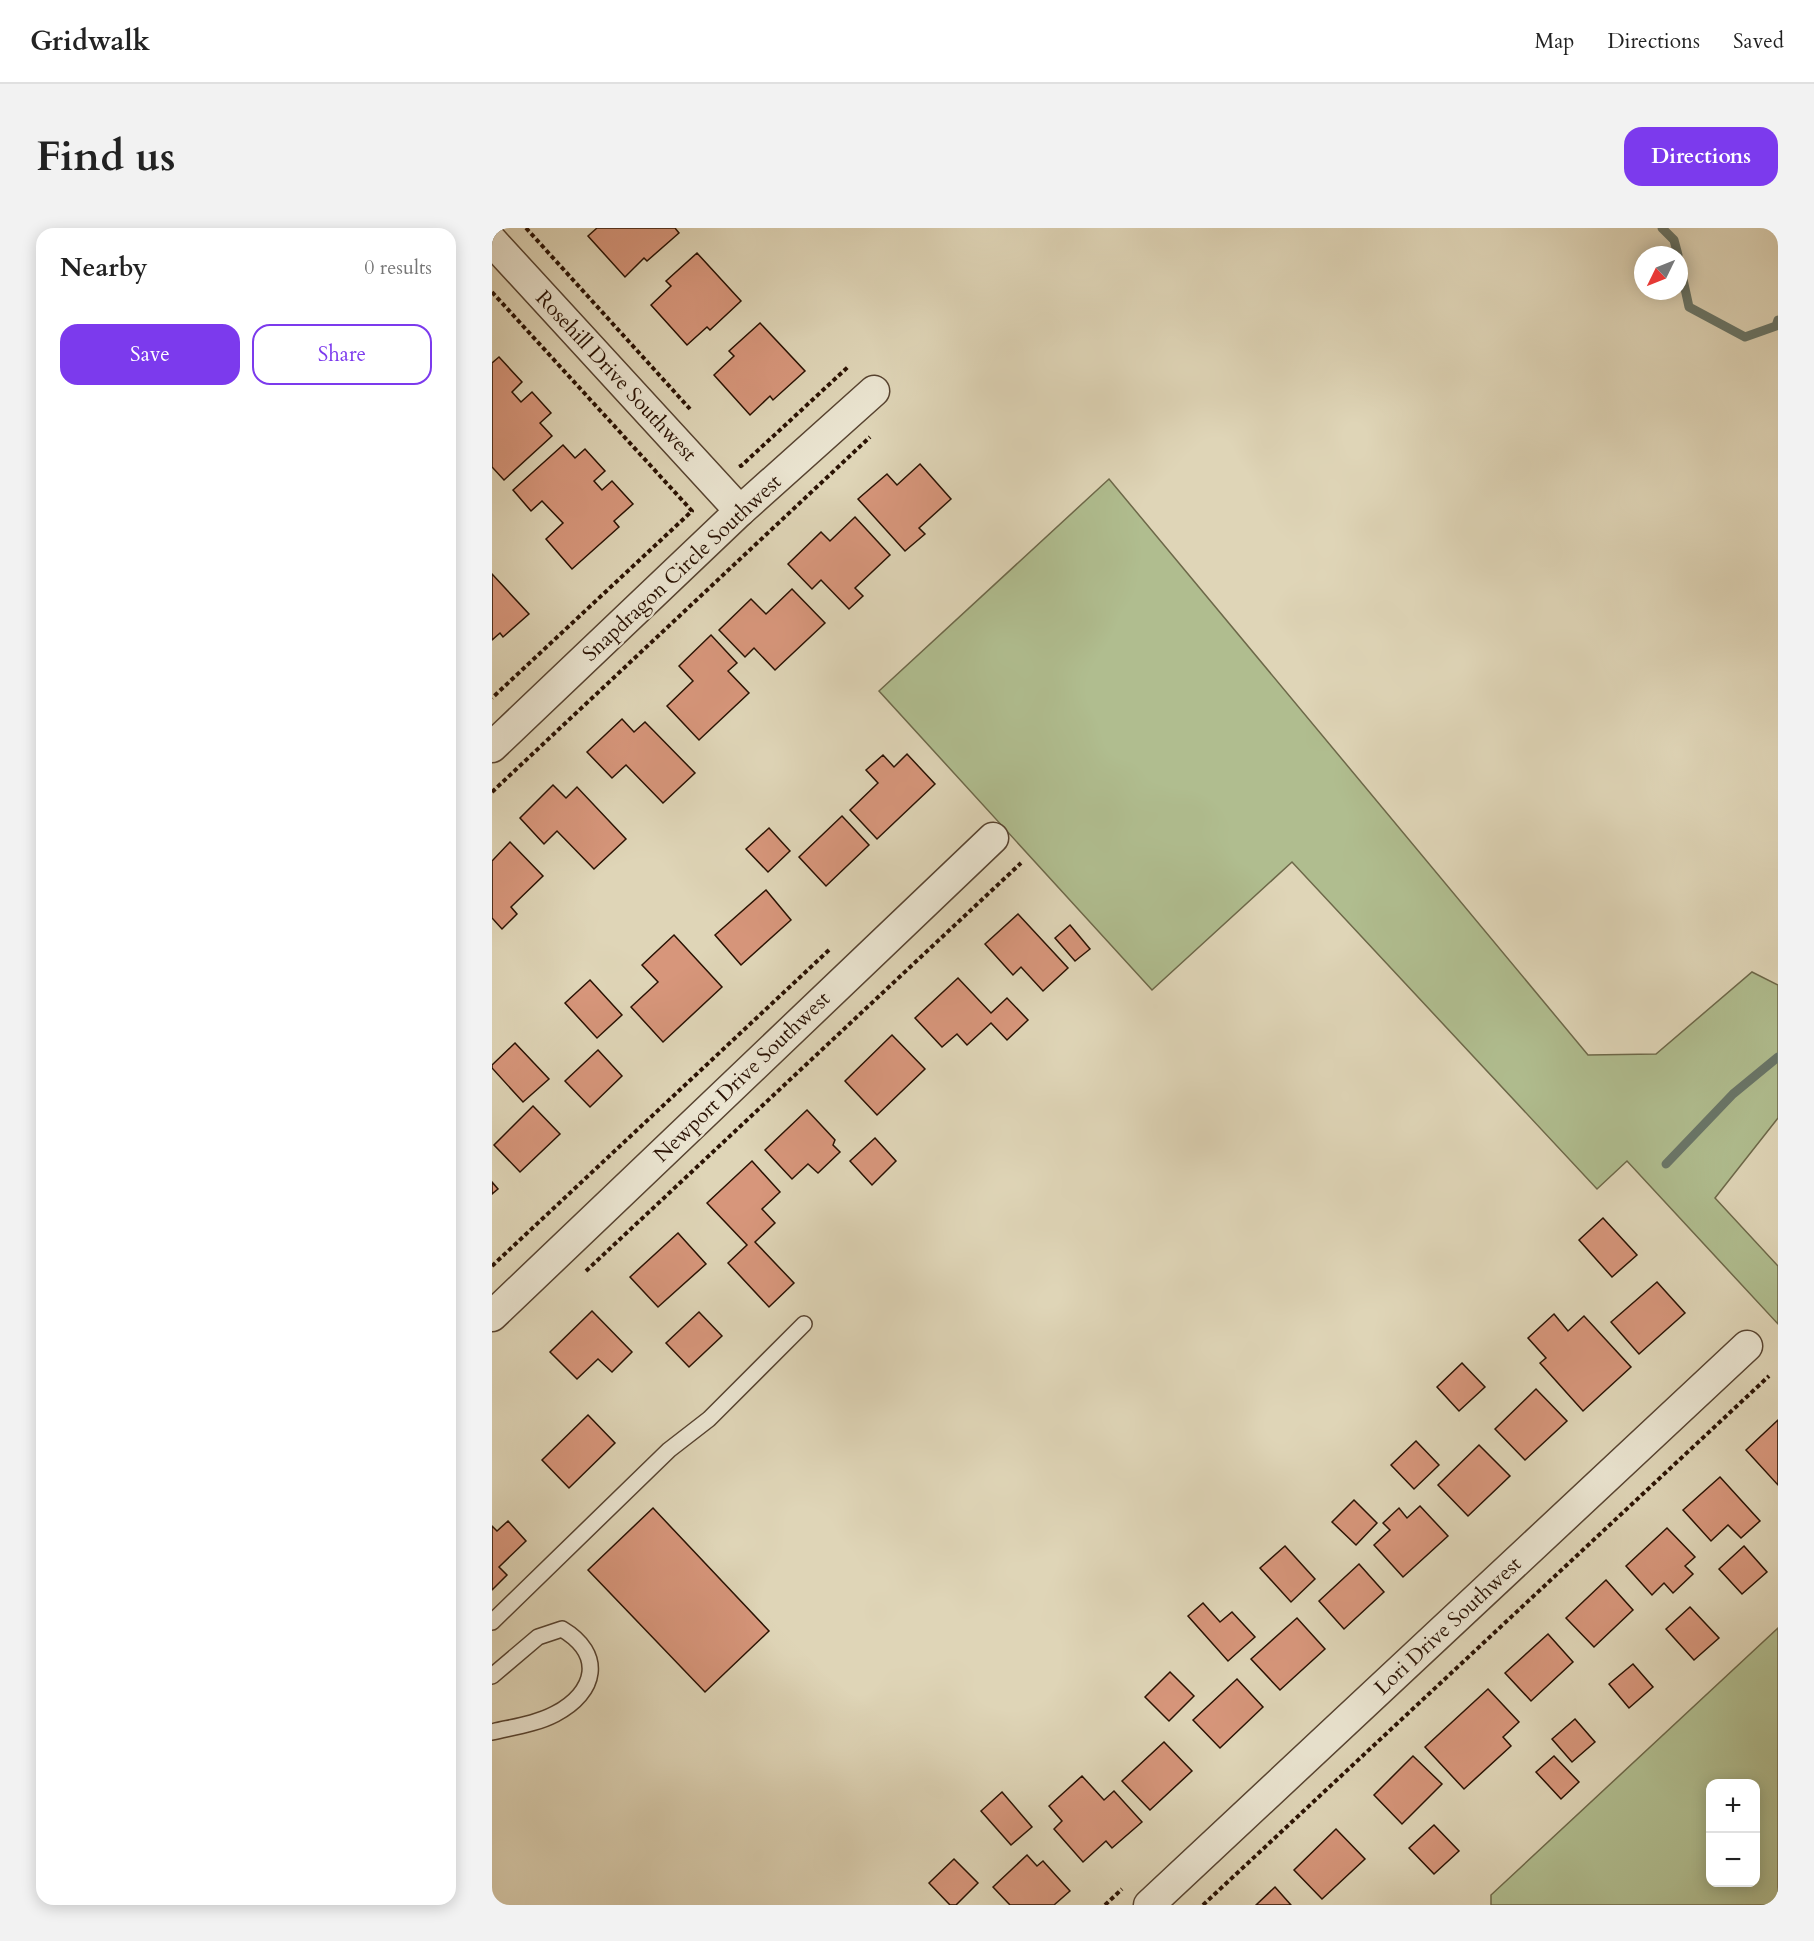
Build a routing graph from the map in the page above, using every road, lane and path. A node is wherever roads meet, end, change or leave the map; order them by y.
1 (526, 228) edge
2 (492, 241) edge
3 (492, 292) edge
4 (849, 366) dead end
5 (874, 391) dead end
6 (693, 413) dead end
7 (875, 433) dead end
8 (734, 457) dead end
9 (740, 511) junction
10 (492, 698) edge
11 (492, 747) edge
12 (492, 792) edge
13 (993, 838) dead end
14 (1021, 863) dead end
15 (834, 945) dead end
16 (492, 1266) edge
17 (582, 1274) dead end
18 (492, 1316) edge
19 (804, 1324) dead end
20 (1747, 1346) dead end
21 (1768, 1376) dead end
22 (492, 1622) edge
23 (492, 1676) edge
24 (492, 1732) edge
25 (1149, 1905) edge
26 (1203, 1905) edge

1 - 6 path
2 - 9 street, Rosehill Drive Southwest
3 - 10 path
4 - 8 path
5 - 9 street, Snapdragon Circle Southwest
7 - 12 path
9 - 11 street, Snapdragon Circle Southwest
13 - 18 street, Newport Drive Southwest
14 - 17 path
15 - 16 path
19 - 22 lane
20 - 25 street, Lori Drive Southwest
21 - 26 path
23 - 24 lane

